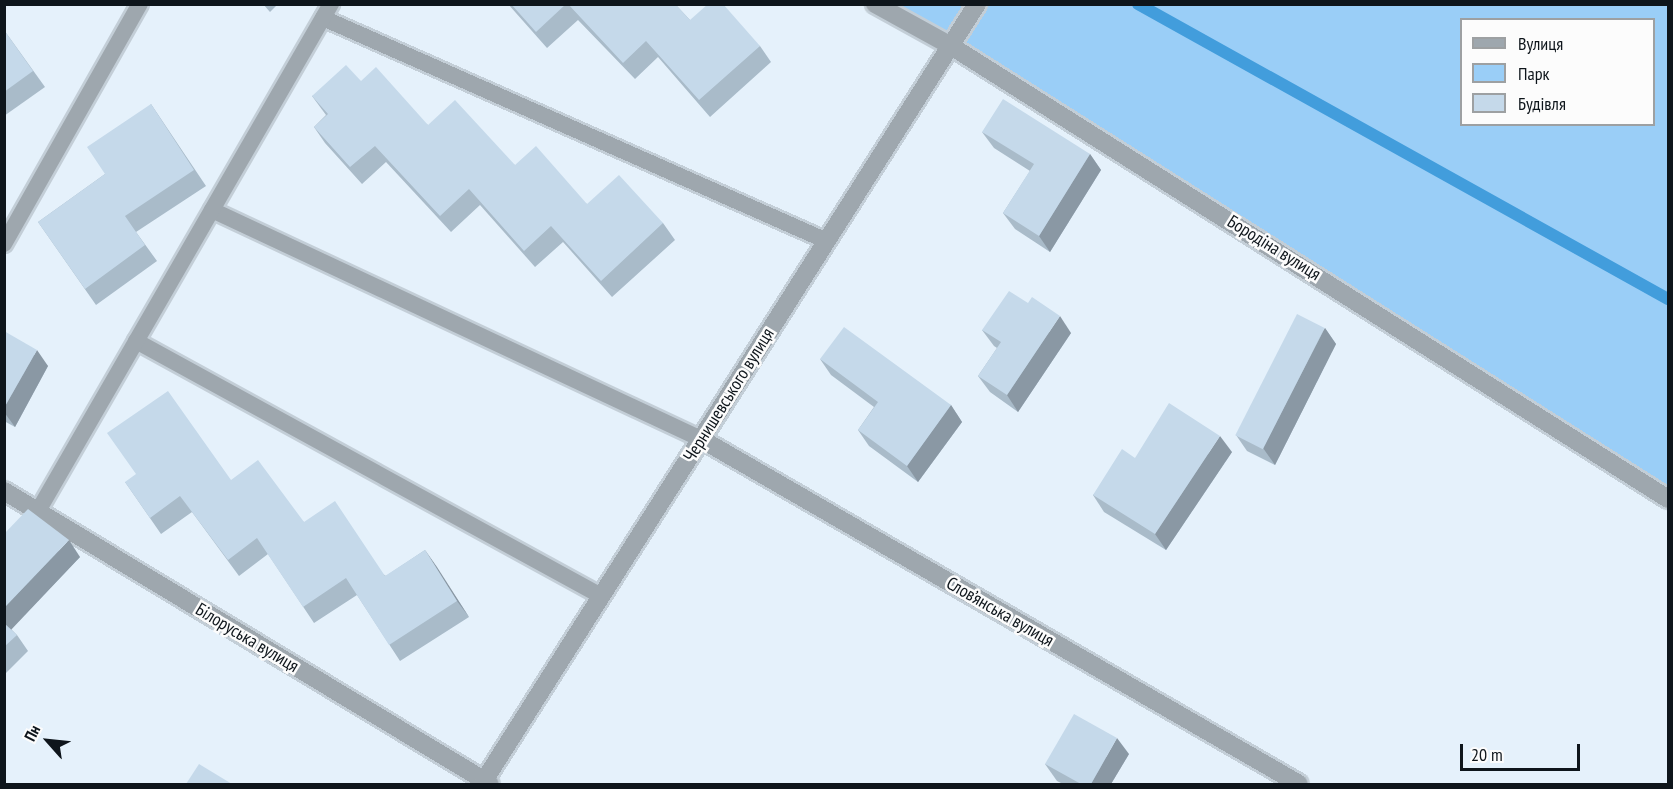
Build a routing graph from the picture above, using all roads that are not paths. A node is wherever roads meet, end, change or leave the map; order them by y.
1 (140, 4) edge
2 (875, 4) edge
3 (977, 4) edge
4 (327, 11) edge
5 (951, 46) junction
6 (212, 210) junction
7 (827, 241) junction
8 (4, 244) edge
9 (136, 341) junction
10 (701, 439) junction
11 (4, 491) edge
12 (1668, 499) edge
13 (38, 511) junction
14 (601, 596) junction
15 (485, 783) edge
16 (1299, 784) edge

1 - 8 lane
2 - 5 street, Бородіна вулиця
3 - 5 street, Чернишевського вулиця
4 - 6 lane
4 - 7 lane
5 - 7 street, Чернишевського вулиця
5 - 12 street, Бородіна вулиця
6 - 9 lane
6 - 10 lane
7 - 10 street, Чернишевського вулиця
9 - 13 lane
9 - 14 lane
10 - 14 street, Чернишевського вулиця
10 - 16 street, Слов’янська вулиця
11 - 13 street, Білоруська вулиця
13 - 15 street, Білоруська вулиця
14 - 15 street, Чернишевського вулиця

